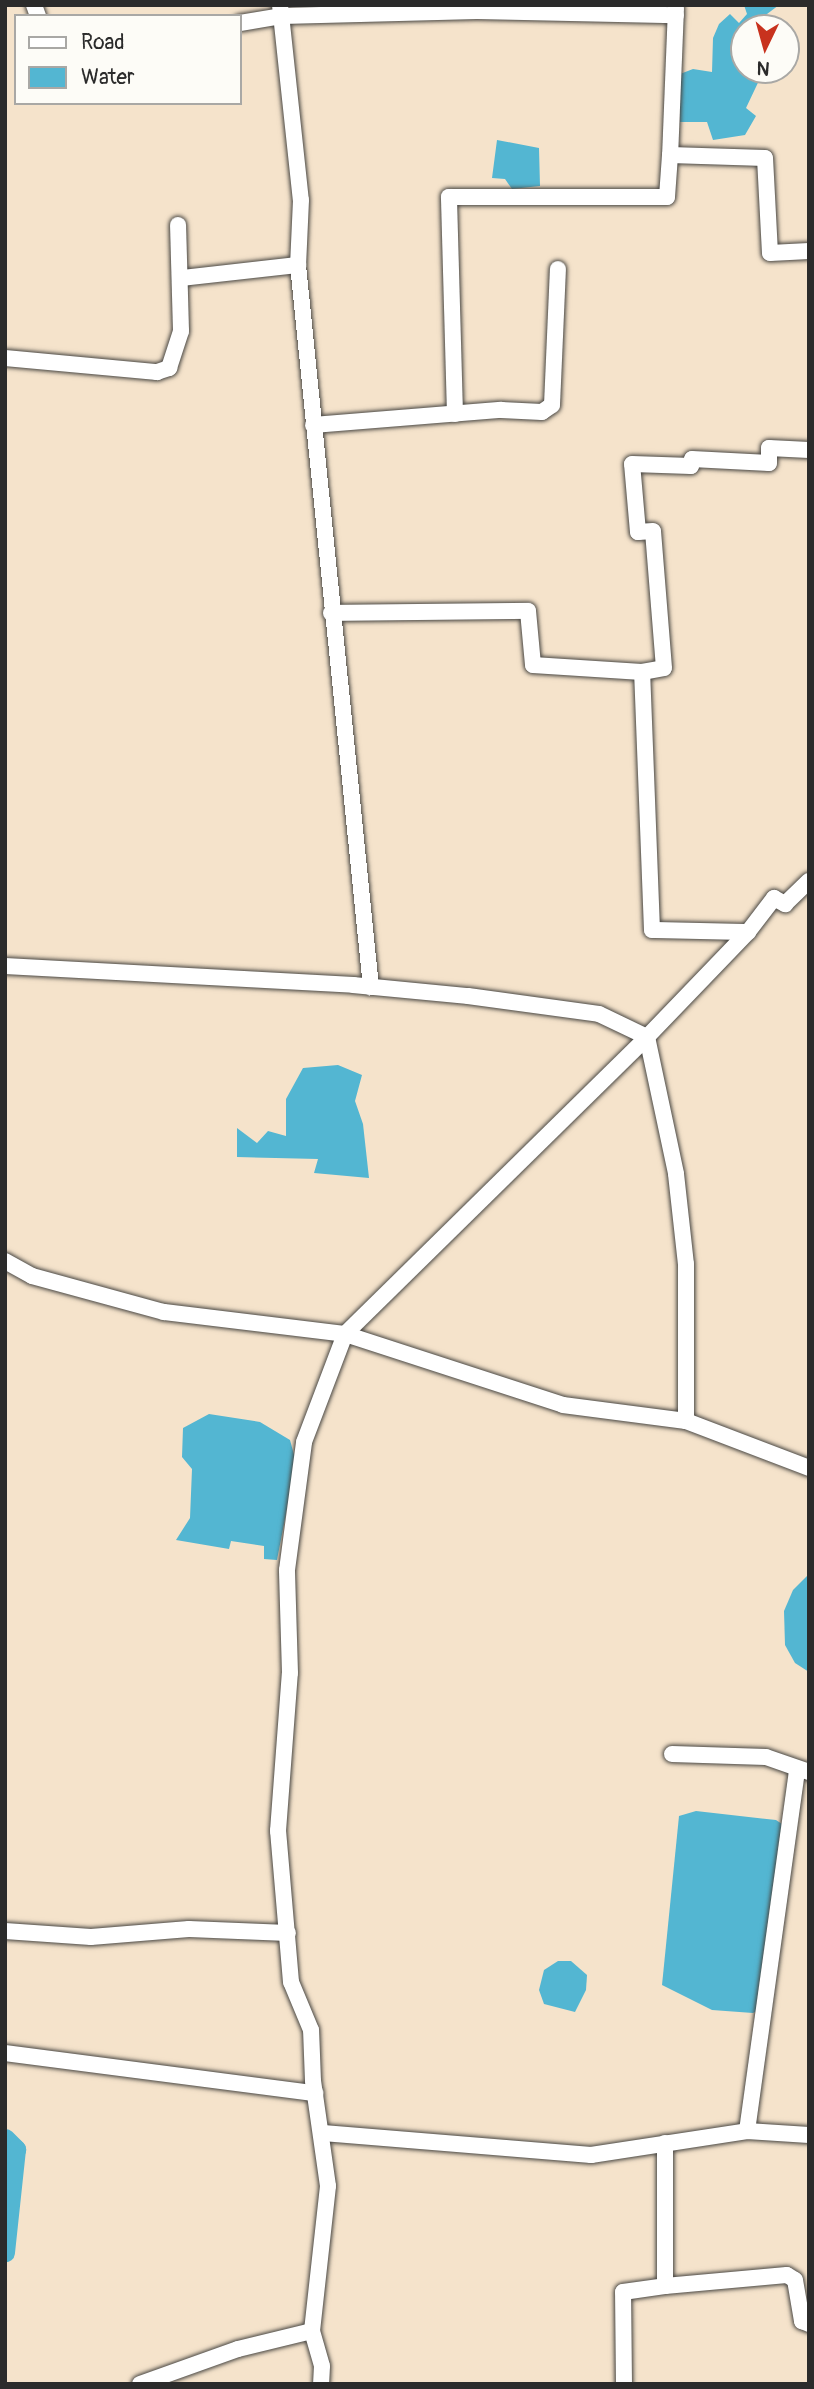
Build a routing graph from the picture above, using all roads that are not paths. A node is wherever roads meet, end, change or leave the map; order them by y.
1 (676, 10) edge
2 (281, 11) edge
3 (242, 22) edge
4 (670, 155) junction
5 (178, 225) dead end
6 (809, 251) edge
7 (298, 265) junction
8 (558, 269) dead end
9 (182, 278) junction
10 (5, 358) edge
11 (455, 414) junction
12 (313, 425) junction
13 (809, 450) edge
14 (331, 613) junction
15 (642, 672) junction
16 (809, 881) edge
17 (748, 932) junction
18 (5, 966) edge
19 (371, 987) junction
20 (647, 1037) junction
21 (5, 1261) edge
22 (345, 1334) junction
23 (686, 1420) junction
24 (809, 1468) edge
25 (672, 1754) dead end
26 (803, 1771) edge
27 (5, 1931) edge
28 (288, 1933) junction
29 (5, 2053) edge
30 (315, 2093) junction
31 (747, 2131) junction
32 (323, 2133) junction
33 (809, 2135) edge
34 (666, 2143) junction
35 (665, 2286) junction
36 (809, 2324) edge
37 (312, 2331) junction
38 (140, 2384) edge
39 (321, 2384) edge
40 (624, 2384) edge

1 - 2 street
1 - 4 street
2 - 3 street
2 - 7 street
4 - 6 street
4 - 11 street
5 - 9 street
7 - 9 street
7 - 12 street
8 - 11 street
9 - 10 street
11 - 12 street
12 - 14 street
13 - 15 street
14 - 15 street
14 - 19 street
15 - 17 street
16 - 17 street
17 - 20 street
18 - 19 street
19 - 20 street
20 - 22 street
20 - 23 street
21 - 22 street
22 - 23 street
22 - 28 street
23 - 24 street
25 - 26 street
26 - 31 street
27 - 28 street
28 - 30 street
29 - 30 street
30 - 32 street
31 - 33 street
31 - 34 street
32 - 34 street
32 - 37 street
34 - 35 street
35 - 36 street
35 - 40 street
37 - 38 street
37 - 39 street

